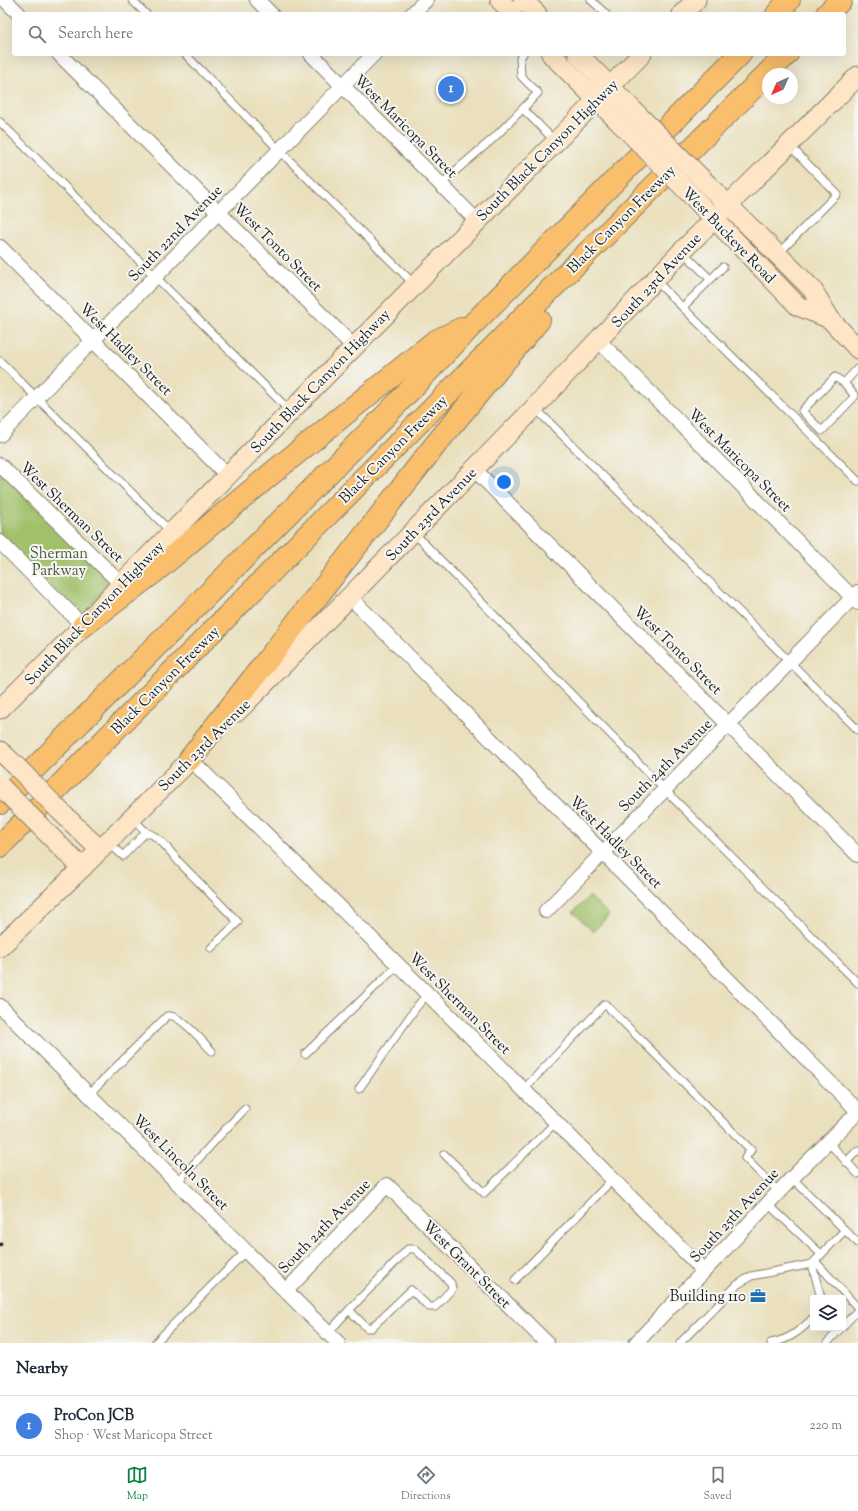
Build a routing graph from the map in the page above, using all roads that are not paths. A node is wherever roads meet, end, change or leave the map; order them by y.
1 (5, 0) edge
2 (132, 0) edge
3 (257, 0) edge
4 (426, 0) edge
5 (500, 0) edge
6 (523, 0) edge
7 (591, 0) edge
8 (696, 0) edge
9 (789, 0) edge
10 (841, 0) edge
11 (17, 12) edge
12 (144, 12) edge
13 (269, 12) edge
14 (414, 12) edge
15 (510, 12) edge
16 (535, 12) edge
17 (604, 12) edge
18 (684, 12) edge
19 (779, 12) edge
20 (829, 12) edge
21 (61, 56) edge
22 (187, 56) edge
23 (313, 56) edge
24 (372, 56) edge
25 (522, 56) edge
26 (553, 56) edge
27 (580, 56) edge
28 (640, 56) edge
29 (738, 56) edge
30 (785, 56) edge
31 (858, 76) edge
32 (343, 86) junction
33 (610, 86) junction
34 (596, 100) junction
35 (523, 109) junction
36 (0, 122) edge
37 (556, 141) junction
38 (788, 144) junction
39 (279, 150) junction
40 (441, 185) junction
41 (728, 205) junction
42 (219, 212) junction
43 (714, 219) junction
44 (477, 221) junction
45 (598, 242) junction
46 (0, 247) edge
47 (682, 251) junction
48 (778, 254) junction
49 (723, 267) dead end
50 (155, 277) junction
51 (655, 279) junction
52 (710, 280) junction
53 (414, 284) junction
54 (683, 307) junction
55 (830, 319) junction
56 (475, 322) junction
57 (93, 340) junction
58 (599, 341) junction
59 (354, 347) junction
60 (858, 349) edge
61 (0, 361) edge
62 (858, 368) edge
63 (844, 383) junction
64 (36, 398) junction
65 (534, 408) junction
66 (291, 412) junction
67 (0, 435) edge
68 (0, 465) edge
69 (474, 469) junction
70 (228, 476) junction
71 (858, 481) edge
72 (413, 532) junction
73 (172, 533) junction
74 (0, 542) edge
75 (121, 584) junction
76 (350, 597) junction
77 (856, 598) edge
78 (83, 626) junction
79 (790, 661) junction
80 (0, 709) edge
81 (728, 725) junction
82 (858, 730) edge
83 (2, 752) edge
84 (190, 760) junction
85 (0, 786) edge
86 (665, 790) junction
87 (0, 803) edge
88 (132, 818) junction
89 (146, 832) junction
90 (0, 846) edge
91 (104, 846) junction
92 (602, 852) junction
93 (858, 855) edge
94 (82, 868) junction
95 (546, 911) dead end
96 (0, 947) edge
97 (211, 948) dead end
98 (398, 965) junction
99 (858, 983) edge
100 (428, 994) junction
101 (0, 1006) edge
102 (212, 1051) dead end
103 (305, 1054) dead end
104 (359, 1088) dead end
105 (523, 1090) junction
106 (89, 1094) junction
107 (245, 1110) dead end
108 (858, 1112) edge
109 (556, 1122) junction
110 (828, 1142) junction
111 (858, 1150) edge
112 (444, 1154) dead end
113 (846, 1162) junction
114 (858, 1174) edge
115 (792, 1178) junction
116 (613, 1180) junction
117 (177, 1182) junction
118 (387, 1185) joint
119 (779, 1192) junction
120 (768, 1204) junction
121 (844, 1230) junction
122 (858, 1243) edge
123 (246, 1251) junction
124 (821, 1254) junction
125 (813, 1262) junction
126 (704, 1271) junction
127 (515, 1280) dead end
128 (286, 1291) junction
129 (820, 1295) edge
130 (858, 1309) edge
131 (349, 1310) junction
132 (810, 1321) edge
133 (846, 1322) edge
134 (838, 1331) edge
135 (328, 1333) junction
136 (155, 1343) edge
137 (338, 1343) edge
138 (547, 1343) edge
139 (636, 1343) edge
140 (680, 1343) edge
141 (771, 1343) edge
142 (828, 1343) edge

1 - 11 street
2 - 12 lane
3 - 13 street
4 - 14 street
5 - 15 main road
6 - 16 main road
7 - 17 lane
8 - 18 main road
9 - 19 highway
10 - 20 highway
21 - 42 street, West Tonto Street
22 - 39 lane
23 - 32 street, West Maricopa Street
24 - 32 street, South 22nd Avenue
25 - 35 lane
26 - 34 main road, West Buckeye Road
27 - 33 main road, West Buckeye Road
28 - 33 main road, South Black Canyon Highway
29 - 56 highway, Black Canyon Freeway
30 - 45 highway, Black Canyon Freeway
31 - 38 main road, South 23rd Avenue
32 - 39 street, South 22nd Avenue
32 - 40 street, West Maricopa Street
33 - 34 main road, South Black Canyon Highway
33 - 41 main road, West Buckeye Road, bridge
34 - 37 main road, South Black Canyon Highway
34 - 43 main road, West Buckeye Road, bridge
35 - 37 lane
35 - 40 lane
36 - 50 lane
37 - 44 main road, South Black Canyon Highway
38 - 41 main road, South 23rd Avenue
38 - 48 lane
39 - 42 street, South 22nd Avenue
39 - 53 lane
40 - 44 street, West Maricopa Street
41 - 43 main road, South 23rd Avenue
41 - 48 main road, West Buckeye Road
42 - 50 street, South 22nd Avenue
42 - 59 street, West Tonto Street
43 - 47 main road, South 23rd Avenue
43 - 55 main road, West Buckeye Road
44 - 53 main road, South Black Canyon Highway
45 - 84 highway
45 - 90 highway, Black Canyon Freeway
46 - 57 street, West Hadley Street
47 - 51 main road, South 23rd Avenue
47 - 52 lane
48 - 55 main road, West Buckeye Road
49 - 52 lane
50 - 57 street, South 22nd Avenue
50 - 66 lane
51 - 54 lane
51 - 58 main road, South 23rd Avenue
52 - 54 lane
53 - 59 main road, South Black Canyon Highway
54 - 71 lane
55 - 60 main road, West Buckeye Road
56 - 78 highway
56 - 87 highway, Black Canyon Freeway
57 - 64 street, South 22nd Avenue
57 - 70 street, West Hadley Street
58 - 65 main road, South 23rd Avenue
58 - 77 street, West Maricopa Street
59 - 66 main road, South Black Canyon Highway
61 - 64 lane
62 - 63 lane
63 - 63 lane
64 - 67 street, South 22nd Avenue
64 - 73 lane
65 - 69 main road, South 23rd Avenue
65 - 79 lane
66 - 70 main road, South Black Canyon Highway
68 - 75 street, West Sherman Street
69 - 72 main road, South 23rd Avenue
69 - 81 street, West Tonto Street
70 - 73 main road, South Black Canyon Highway
72 - 76 main road, South 23rd Avenue
72 - 86 lane
73 - 75 main road, South Black Canyon Highway
74 - 78 street
75 - 78 main road, South Black Canyon Highway
76 - 84 main road, South 23rd Avenue
76 - 92 street, West Hadley Street
77 - 79 street, South 24th Avenue
78 - 80 main road, South Black Canyon Highway
79 - 81 street, South 24th Avenue
79 - 82 lane
81 - 86 street, South 24th Avenue
81 - 93 street, West Tonto Street
83 - 91 main road, bridge
84 - 88 main road, South 23rd Avenue
84 - 98 street, West Sherman Street
85 - 94 main road, bridge
86 - 92 street, South 24th Avenue
86 - 99 lane
88 - 89 lane
88 - 91 main road, South 23rd Avenue
89 - 91 lane
89 - 97 lane
91 - 94 main road, South 23rd Avenue
92 - 95 street, South 24th Avenue
92 - 108 street, West Hadley Street
94 - 96 main road, South 23rd Avenue
98 - 100 street, West Sherman Street
98 - 103 lane
100 - 104 lane
100 - 105 street, West Sherman Street
101 - 106 street, West Lincoln Street
102 - 106 lane
105 - 109 street, West Sherman Street
105 - 119 lane
106 - 117 street, West Lincoln Street
107 - 117 lane
108 - 110 street, South 25th Avenue
109 - 112 lane
109 - 116 street, West Sherman Street
110 - 113 lane
110 - 115 street, South 25th Avenue
111 - 113 lane
113 - 114 lane
115 - 119 street, South 25th Avenue
115 - 121 lane
116 - 126 street, West Sherman Street
116 - 127 lane
117 - 123 street, West Lincoln Street
118 - 128 street, South 24th Avenue
118 - 138 street, West Grant Street
119 - 120 street, South 25th Avenue
120 - 124 lane
120 - 126 street, South 25th Avenue
121 - 122 lane
121 - 124 lane
123 - 128 street, West Lincoln Street
123 - 136 lane
124 - 125 lane
125 - 129 lane
125 - 130 lane
125 - 140 lane
126 - 139 street, South 25th Avenue
128 - 135 street, West Lincoln Street
130 - 133 lane
131 - 131 lane
131 - 135 lane
132 - 141 lane
134 - 142 lane
135 - 137 street, West Lincoln Street

